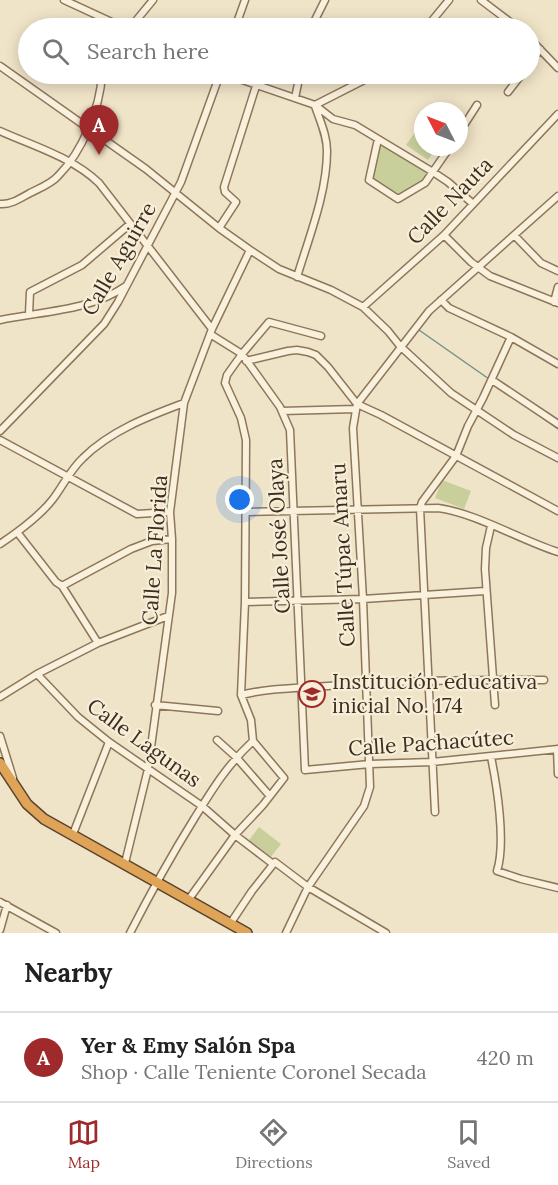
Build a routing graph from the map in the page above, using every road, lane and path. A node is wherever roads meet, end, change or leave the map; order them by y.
1 (64, 0) edge
2 (153, 0) edge
3 (245, 0) edge
4 (325, 0) edge
5 (449, 0) edge
6 (481, 0) edge
7 (99, 18) edge
8 (139, 18) edge
9 (239, 18) edge
10 (317, 18) edge
11 (434, 18) edge
12 (505, 18) edge
13 (540, 49) edge
14 (0, 66) edge
15 (558, 68) edge
16 (18, 79) edge
17 (25, 84) edge
18 (101, 84) edge
19 (216, 84) edge
20 (251, 84) edge
21 (298, 84) edge
22 (356, 84) edge
23 (514, 84) edge
24 (256, 86) junction
25 (508, 92) dead end
26 (295, 98) junction
27 (315, 105) junction
28 (477, 105) dead end
29 (558, 114) edge
30 (468, 119) edge
31 (88, 129) junction
32 (0, 130) edge
33 (378, 139) junction
34 (444, 156) edge
35 (70, 162) junction
36 (433, 172) junction
37 (175, 194) junction
38 (558, 196) edge
39 (472, 203) junction
40 (0, 204) edge
41 (130, 224) junction
42 (219, 228) junction
43 (444, 236) junction
44 (515, 236) junction
45 (147, 245) junction
46 (250, 250) junction
47 (478, 267) junction
48 (558, 270) edge
49 (297, 277) junction
50 (127, 285) junction
51 (558, 287) edge
52 (441, 300) junction
53 (556, 302) edge
54 (363, 307) junction
55 (29, 314) junction
56 (0, 320) edge
57 (211, 331) junction
58 (321, 336) dead end
59 (511, 337) junction
60 (400, 346) junction
61 (242, 354) junction
62 (246, 361) junction
63 (558, 363) edge
64 (492, 380) junction
65 (184, 403) junction
66 (356, 406) junction
67 (476, 410) junction
68 (282, 411) junction
69 (558, 424) edge
70 (0, 431) edge
71 (0, 440) edge
72 (456, 456) junction
73 (558, 458) edge
74 (67, 477) junction
75 (420, 508) junction
76 (293, 510) junction
77 (358, 510) junction
78 (558, 511) edge
79 (170, 512) junction
80 (247, 512) junction
81 (491, 526) junction
82 (17, 532) junction
83 (172, 539) junction
84 (0, 544) edge
85 (558, 552) edge
86 (62, 586) junction
87 (485, 591) junction
88 (426, 595) junction
89 (363, 599) junction
90 (299, 600) junction
91 (245, 602) junction
92 (168, 616) junction
93 (98, 643) junction
94 (37, 674) junction
95 (429, 680) junction
96 (494, 680) junction
97 (544, 680) dead end
98 (367, 683) junction
99 (302, 687) junction
100 (241, 695) junction
101 (0, 697) edge
102 (155, 705) junction
103 (495, 705) dead end
104 (218, 711) dead end
105 (0, 736) edge
106 (217, 740) dead end
107 (253, 741) junction
108 (109, 742) junction
109 (557, 749) edge
110 (236, 757) junction
111 (491, 757) junction
112 (432, 762) junction
113 (0, 763) edge
114 (370, 764) junction
115 (148, 769) junction
116 (306, 770) joint
117 (558, 774) edge
118 (16, 790) junction
119 (269, 795) junction
120 (202, 806) junction
121 (435, 812) dead end
122 (73, 834) junction
123 (235, 835) junction
124 (125, 862) junction
125 (274, 863) junction
126 (157, 881) junction
127 (308, 887) junction
128 (558, 888) edge
129 (189, 899) junction
130 (3, 903) edge
131 (230, 924) junction
132 (0, 930) edge
133 (242, 932) edge
134 (56, 933) edge
135 (130, 933) edge
136 (286, 933) edge
137 (386, 933) edge

1 - 7 street
2 - 8 street
3 - 9 street
4 - 10 street
5 - 11 street
6 - 12 street
13 - 15 street
14 - 16 street
17 - 31 street
18 - 31 street
19 - 37 street, Calle Aguirre
20 - 24 street
21 - 26 street
22 - 27 street
23 - 25 street
24 - 26 street
24 - 42 street
26 - 27 street
27 - 33 street
27 - 49 street
28 - 30 street
29 - 39 street, Calle Nauta
31 - 35 street
31 - 37 street
32 - 35 street, Calle José Olaya
33 - 36 street
33 - 36 street
34 - 36 street
35 - 40 street
35 - 41 street, Calle José Olaya
36 - 39 street
37 - 42 street
37 - 45 street, Calle Aguirre
38 - 44 street
39 - 43 street, Calle Nauta
41 - 45 street, Calle José Olaya
41 - 55 street
42 - 46 street
43 - 47 street
43 - 54 street, Calle Nauta
44 - 47 street
44 - 48 street
45 - 50 street, Calle Aguirre
45 - 57 street, Calle José Olaya
46 - 49 street
46 - 57 street, Calle La Florida
47 - 52 street
47 - 53 street
49 - 54 street
50 - 55 street
50 - 70 street, Calle Aguirre
51 - 53 street
52 - 59 street
52 - 60 street
54 - 60 street
55 - 56 street
57 - 61 street, Calle José Olaya
57 - 65 street, Calle La Florida
58 - 61 street
59 - 63 street
59 - 64 street
60 - 66 street
60 - 67 street
61 - 62 street, Calle José Olaya
61 - 80 street
62 - 66 street
62 - 68 street, Calle José Olaya
64 - 67 street
64 - 69 street
65 - 74 street
65 - 79 street, Calle La Florida
66 - 68 street
66 - 72 street
66 - 77 street, Calle Túpac Amaru
67 - 72 street
67 - 73 street
68 - 76 street, Calle José Olaya
71 - 74 street
72 - 75 street
72 - 78 street
74 - 79 street
74 - 82 street
75 - 77 street
75 - 81 street
75 - 88 street
76 - 77 street
76 - 80 street
76 - 90 street, Calle José Olaya
77 - 89 street, Calle Túpac Amaru
79 - 83 street, Calle La Florida
80 - 91 street
81 - 85 street
81 - 87 street
82 - 84 street
82 - 86 street
83 - 86 street
83 - 92 street, Calle La Florida
86 - 93 street
87 - 88 street
87 - 96 street
88 - 89 street
88 - 95 street
89 - 90 street
89 - 98 street, Calle Túpac Amaru
90 - 91 street
90 - 99 street, Calle José Olaya
91 - 100 street
92 - 93 street
92 - 102 street, Calle La Florida
93 - 94 street
94 - 101 street
94 - 108 street, Calle Lagunas
95 - 96 street
95 - 98 street
95 - 112 street
96 - 97 street
96 - 103 street
98 - 99 street
98 - 114 street, Calle Túpac Amaru
99 - 100 street
99 - 116 street, Calle José Olaya
100 - 107 street
102 - 104 street
102 - 115 street, Calle La Florida
105 - 118 street
106 - 110 street
107 - 110 street
107 - 119 street
108 - 115 street, Calle Lagunas
108 - 122 street
109 - 111 street, Calle Pachacútec
109 - 117 street
110 - 119 street
110 - 120 street
111 - 112 street, Calle Pachacútec
111 - 128 street
112 - 114 street, Calle Pachacútec
112 - 121 street
113 - 118 highway
114 - 116 street, Calle Pachacútec
114 - 127 street, Calle Túpac Amaru
115 - 120 street, Calle Lagunas
115 - 124 street, Calle La Florida
118 - 122 highway
119 - 123 street
120 - 123 street, Calle Lagunas
120 - 126 street
122 - 124 highway
123 - 125 street, Calle Lagunas
123 - 129 street
124 - 126 highway
125 - 127 street
125 - 131 street
126 - 129 highway
126 - 135 street
127 - 136 street, Calle Túpac Amaru
127 - 137 street
129 - 131 highway
130 - 132 street
130 - 134 street
131 - 133 highway

